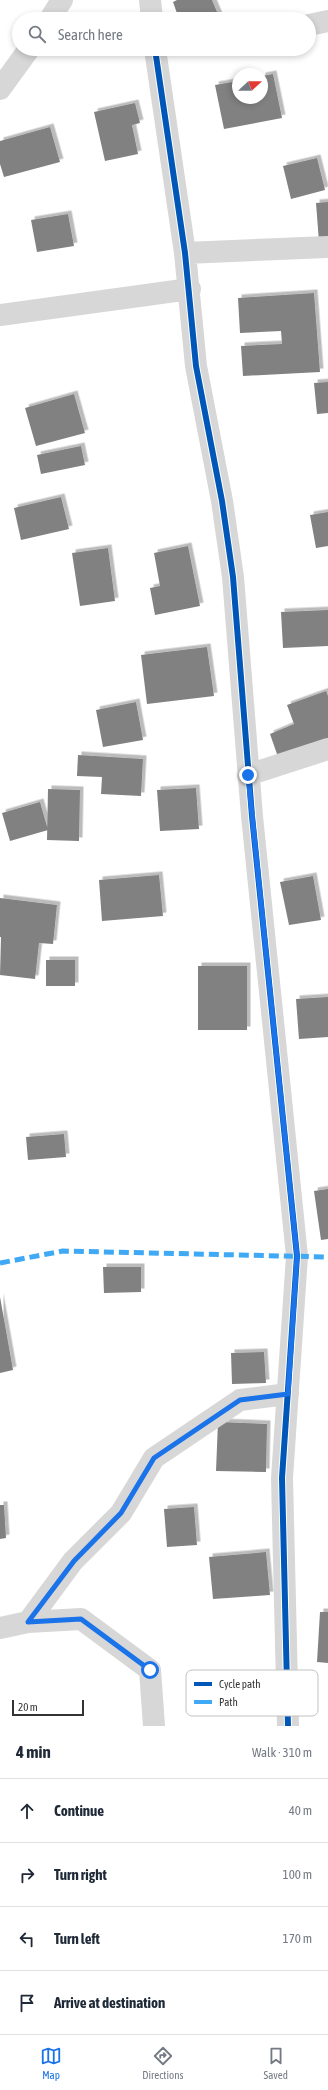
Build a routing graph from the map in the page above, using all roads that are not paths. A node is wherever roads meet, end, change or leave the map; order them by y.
1 (62, 0) edge
2 (150, 0) edge
3 (54, 12) edge
4 (151, 12) edge
5 (328, 21) edge
6 (316, 24) edge
7 (25, 56) edge
8 (156, 56) edge
9 (0, 89) edge
10 (328, 247) edge
11 (185, 253) junction
12 (190, 289) junction
13 (0, 315) edge
14 (328, 749) edge
15 (248, 775) junction
16 (288, 1394) junction
17 (28, 1622) junction
18 (0, 1628) edge
19 (287, 1670) edge
20 (288, 1716) edge
21 (154, 1726) edge
22 (288, 1726) edge

1 - 3 street
2 - 4 street
5 - 6 street
7 - 9 street
8 - 11 street
10 - 11 street
11 - 12 street
12 - 13 street
12 - 15 street
14 - 15 street
15 - 16 street
16 - 17 street
16 - 19 street
17 - 18 street
17 - 21 street
20 - 22 street

